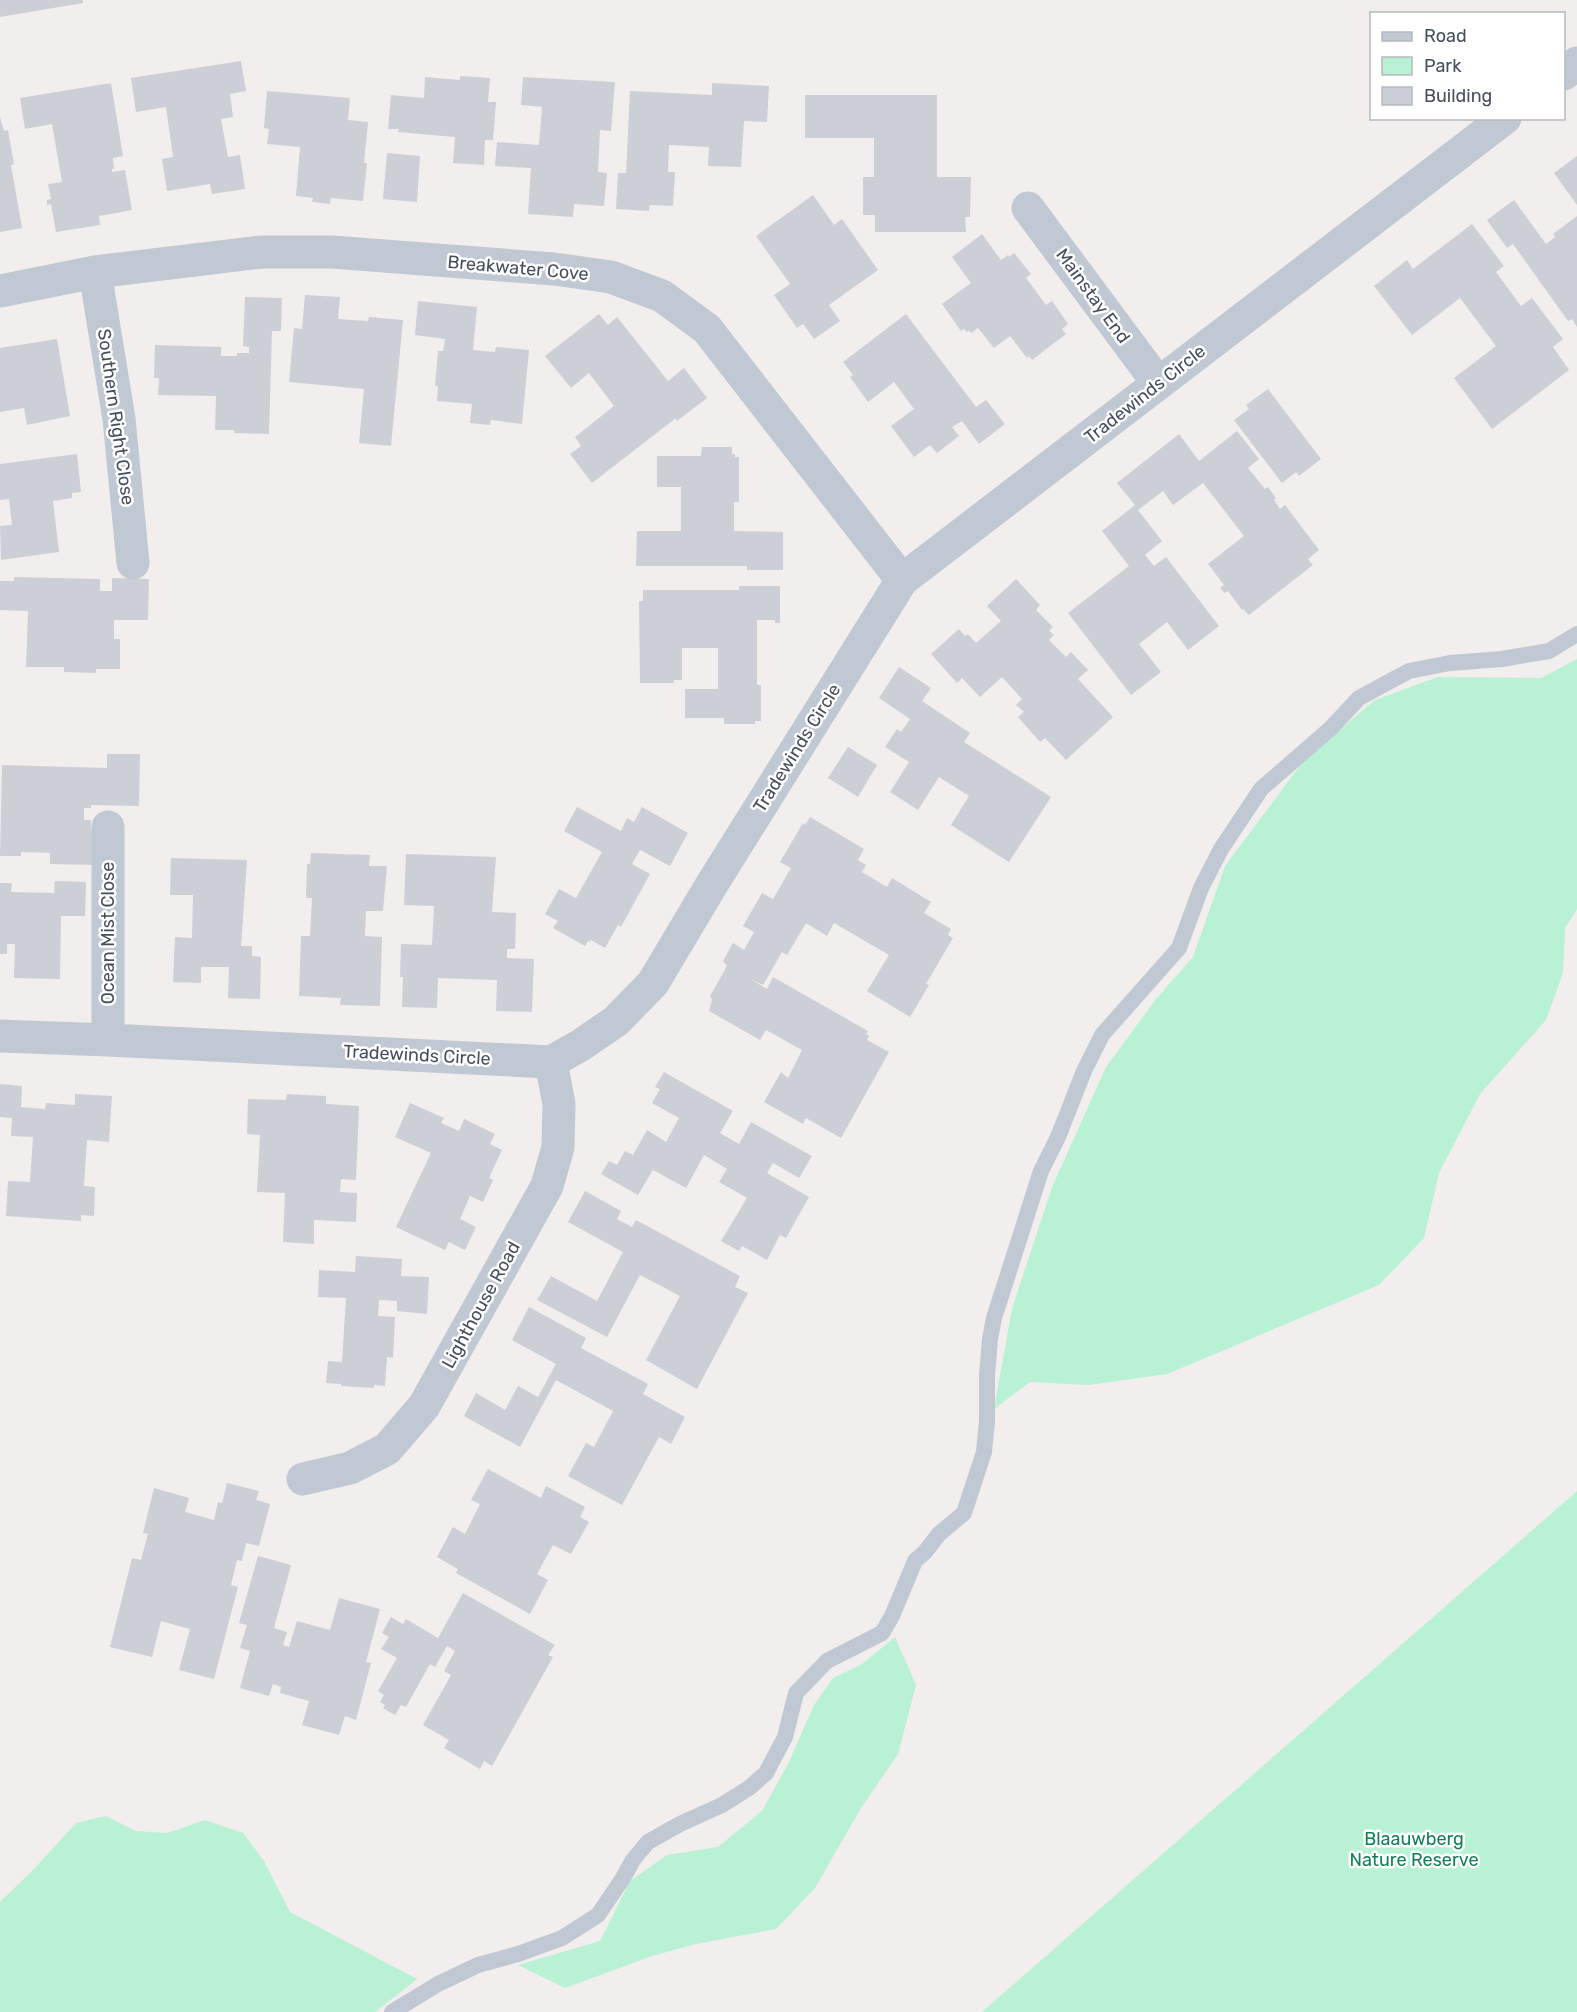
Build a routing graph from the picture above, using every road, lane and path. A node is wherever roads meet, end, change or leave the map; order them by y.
1 (1577, 63) edge
2 (1565, 72) edge
3 (1502, 120) edge
4 (1028, 208) dead end
5 (95, 272) junction
6 (0, 291) edge
7 (1158, 383) junction
8 (133, 563) dead end
9 (902, 580) junction
10 (1577, 634) edge
11 (108, 827) dead end
12 (0, 1036) edge
13 (108, 1040) junction
14 (551, 1062) junction
15 (303, 1479) dead end
16 (392, 2012) edge

1 - 2 street
3 - 7 street, Tradewinds Circle
4 - 7 street, Mainstay End
5 - 6 street, Breakwater Cove
5 - 8 street, Southern Right Close
5 - 9 street, Breakwater Cove
7 - 9 street, Tradewinds Circle
9 - 14 street, Tradewinds Circle
10 - 16 lane
11 - 13 street, Ocean Mist Close
12 - 13 street, Tradewinds Circle
13 - 14 street, Tradewinds Circle
14 - 15 street, Lighthouse Road

